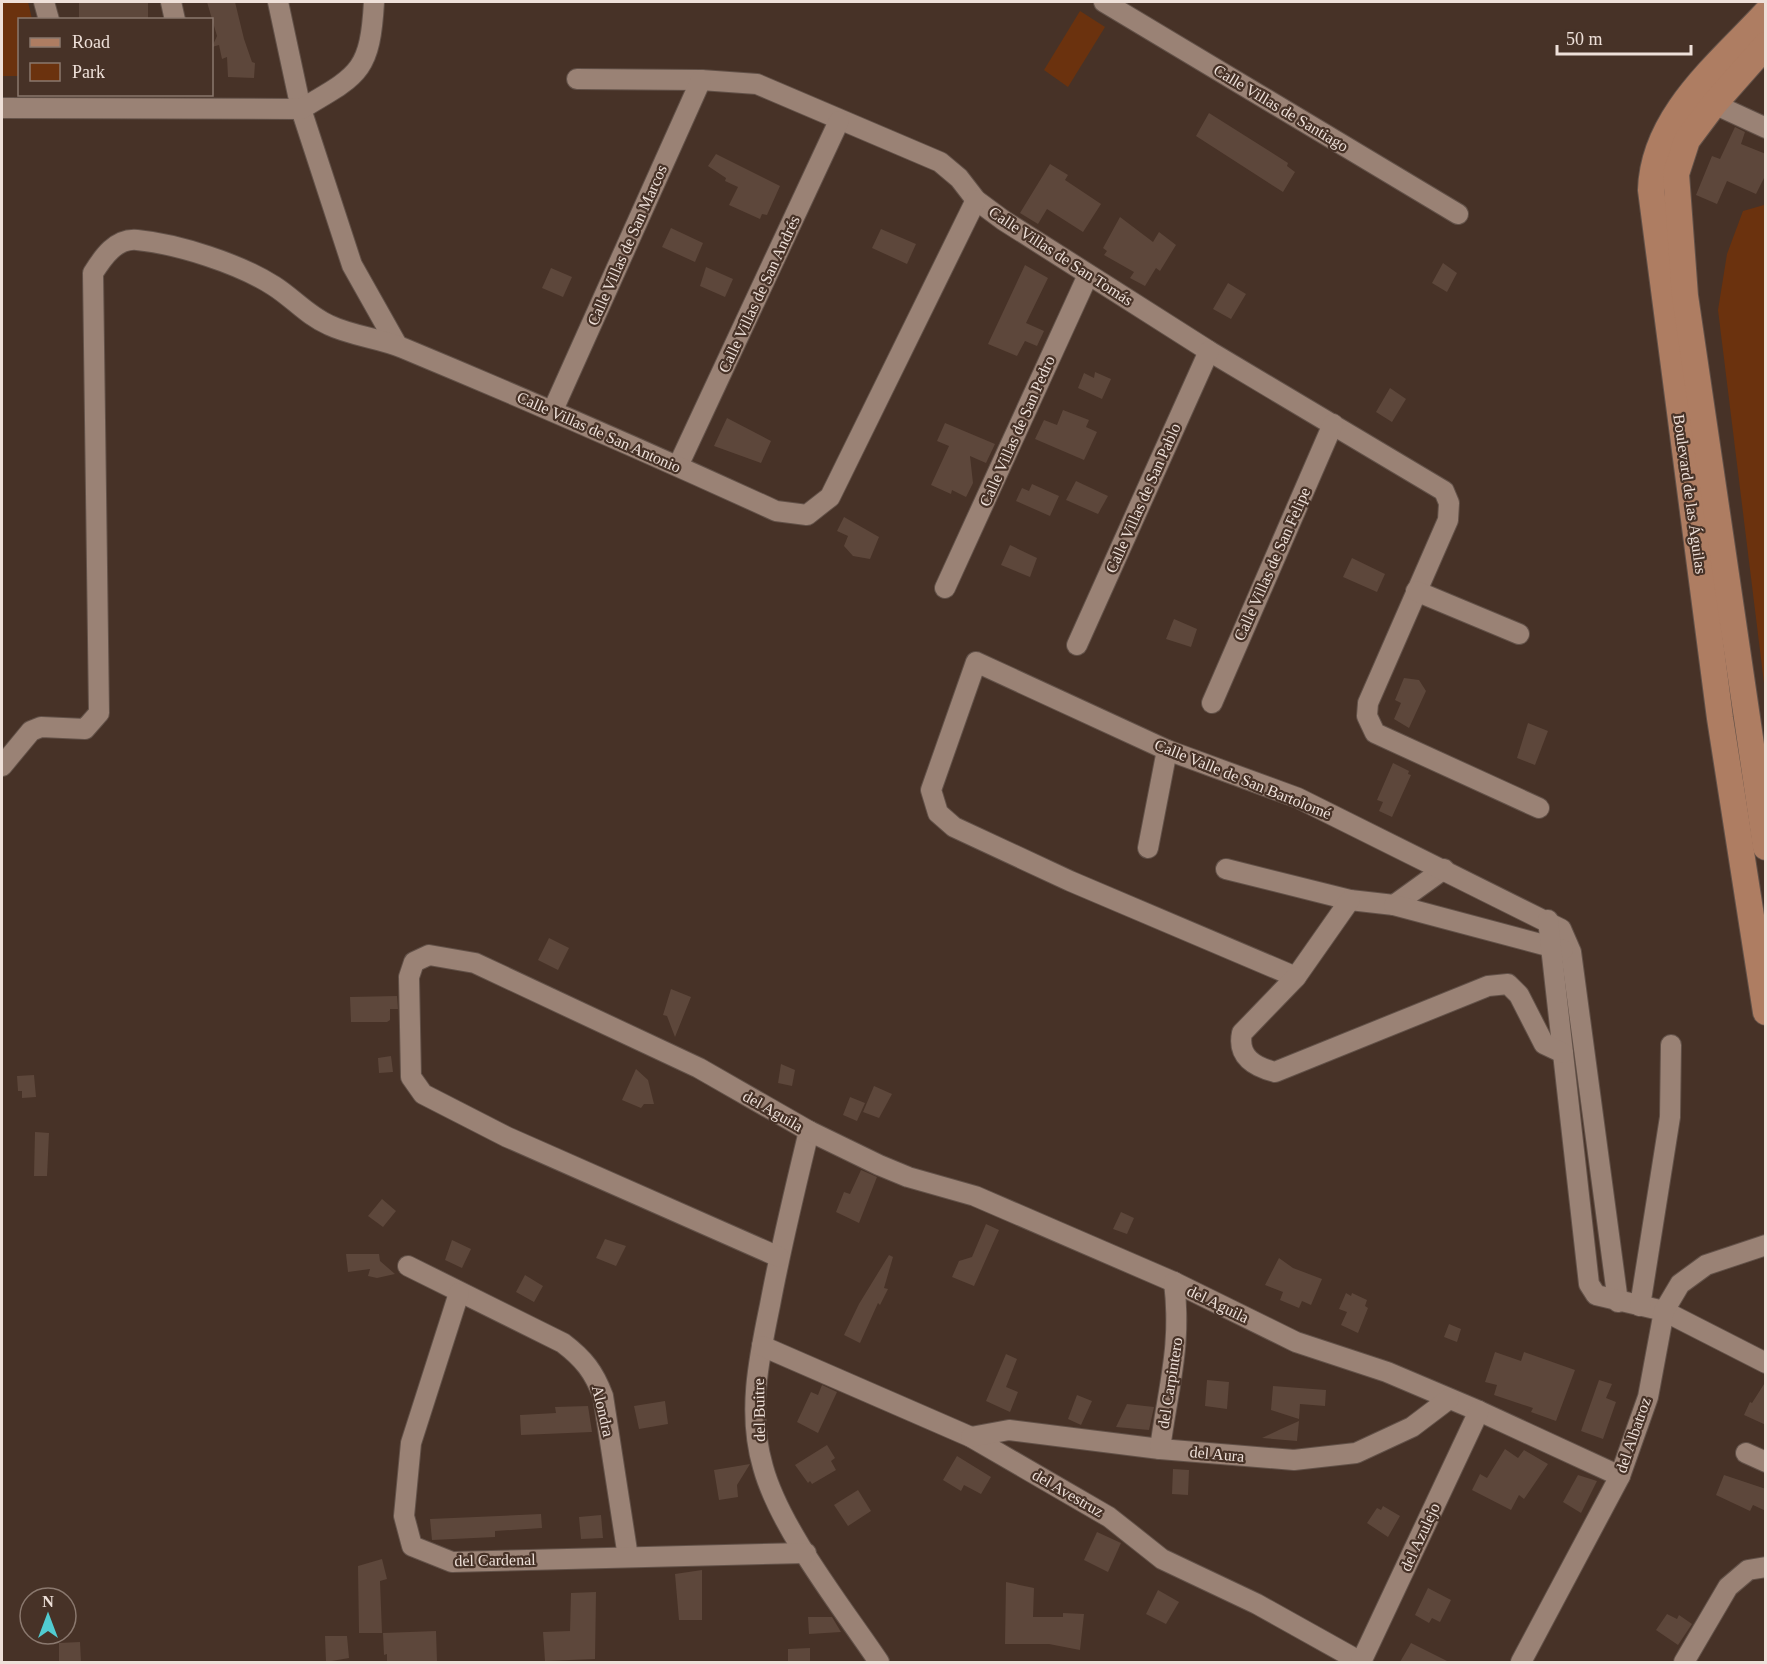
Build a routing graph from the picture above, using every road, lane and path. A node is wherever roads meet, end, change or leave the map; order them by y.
1 (44, 2) edge
2 (171, 2) edge
3 (278, 2) edge
4 (374, 2) edge
5 (1104, 2) edge
6 (1766, 13) edge
7 (48, 18) edge
8 (175, 18) edge
9 (1766, 45) edge
10 (577, 80) dead end
11 (701, 80) junction
12 (195, 102) edge
13 (1714, 104) junction
14 (2, 108) edge
15 (302, 109) junction
16 (839, 121) junction
17 (1766, 128) edge
18 (976, 200) junction
19 (1458, 214) dead end
20 (1088, 275) junction
21 (397, 345) junction
22 (1209, 351) junction
23 (553, 411) junction
24 (1333, 424) junction
25 (678, 466) junction
26 (945, 588) dead end
27 (1416, 591) junction
28 (1519, 634) dead end
29 (1077, 645) dead end
30 (1212, 704) dead end
31 (1167, 750) junction
32 (2, 766) edge
33 (1539, 808) dead end
34 (1766, 846) edge
35 (1148, 848) dead end
36 (1226, 869) dead end
37 (1444, 869) junction
38 (1350, 900) junction
39 (1394, 905) junction
40 (1564, 945) junction
41 (1296, 977) junction
42 (1766, 1012) edge
43 (1671, 1045) dead end
44 (1563, 1053) junction
45 (808, 1131) junction
46 (1766, 1245) edge
47 (778, 1257) junction
48 (408, 1266) dead end
49 (1174, 1282) junction
50 (459, 1293) junction
51 (1618, 1302) junction
52 (1640, 1306) junction
53 (1664, 1311) junction
54 (762, 1346) junction
55 (1766, 1363) edge
56 (1449, 1399) junction
57 (1479, 1411) junction
58 (971, 1437) junction
59 (1160, 1449) junction
60 (1746, 1453) dead end
61 (1766, 1462) edge
62 (1620, 1476) junction
63 (806, 1553) junction
64 (628, 1557) junction
65 (1766, 1567) edge
66 (879, 1662) edge
67 (1361, 1662) edge
68 (1521, 1662) edge
69 (1684, 1662) edge

1 - 7 street
2 - 8 street
3 - 15 street
4 - 15 street
5 - 19 street, Calle Villas de Santiago
6 - 42 main road, Boulevard de las Águilas
9 - 13 main road, Boulevard de las Águilas
10 - 11 street, Calle Villas de San Tomás
11 - 16 street, Calle Villas de San Tomás
11 - 23 street, Calle Villas de San Marcos
12 - 14 street
12 - 15 street
13 - 17 street
13 - 34 main road, Boulevard de las Águilas
15 - 21 street
16 - 18 street, Calle Villas de San Tomás
16 - 25 street, Calle Villas de San Andrés
18 - 20 street, Calle Villas de San Tomás
18 - 25 street, Calle Villas de San Antonio
20 - 22 street, Calle Villas de San Tomás
20 - 26 street, Calle Villas de San Pedro
21 - 23 street, Calle Villas de San Antonio
21 - 32 street, Calle Villas de San Antonio
22 - 24 street, Calle Villas de San Tomás
22 - 29 street, Calle Villas de San Pablo
23 - 25 street, Calle Villas de San Antonio
24 - 27 street, Calle Villas de San Tomás
24 - 30 street, Calle Villas de San Felipe
27 - 28 street
27 - 33 street
31 - 35 street
31 - 37 street, Calle Valle de San Bartolomé
31 - 41 street, Calle Valle de San Bartolomé
36 - 38 street
37 - 39 street
37 - 40 street, Calle Valle de San Bartolomé
38 - 39 street
38 - 41 street
39 - 40 street
40 - 44 street
40 - 51 street
41 - 44 street
43 - 52 street
44 - 51 street
45 - 47 street, del Buitre
45 - 47 street, del Aguila
45 - 49 street, del Aguila
46 - 53 street, del Albatroz
47 - 54 street, del Buitre
48 - 50 street, Alondra
49 - 56 street, del Aguila
49 - 59 street, del Carpintero
50 - 64 street, Alondra
50 - 64 street, del Cardenal
51 - 52 street
52 - 53 street
53 - 55 street
53 - 62 street, del Albatroz
54 - 58 street, del Avestruz
54 - 63 street, del Buitre
56 - 57 street, del Aguila
56 - 59 street, del Aura
57 - 62 street, del Aguila
57 - 67 street, del Azulejo
58 - 59 street, del Aura
58 - 67 street, del Avestruz
60 - 61 street
62 - 68 street, del Albatroz
63 - 64 street, del Cardenal
63 - 66 street, del Buitre
65 - 69 street

